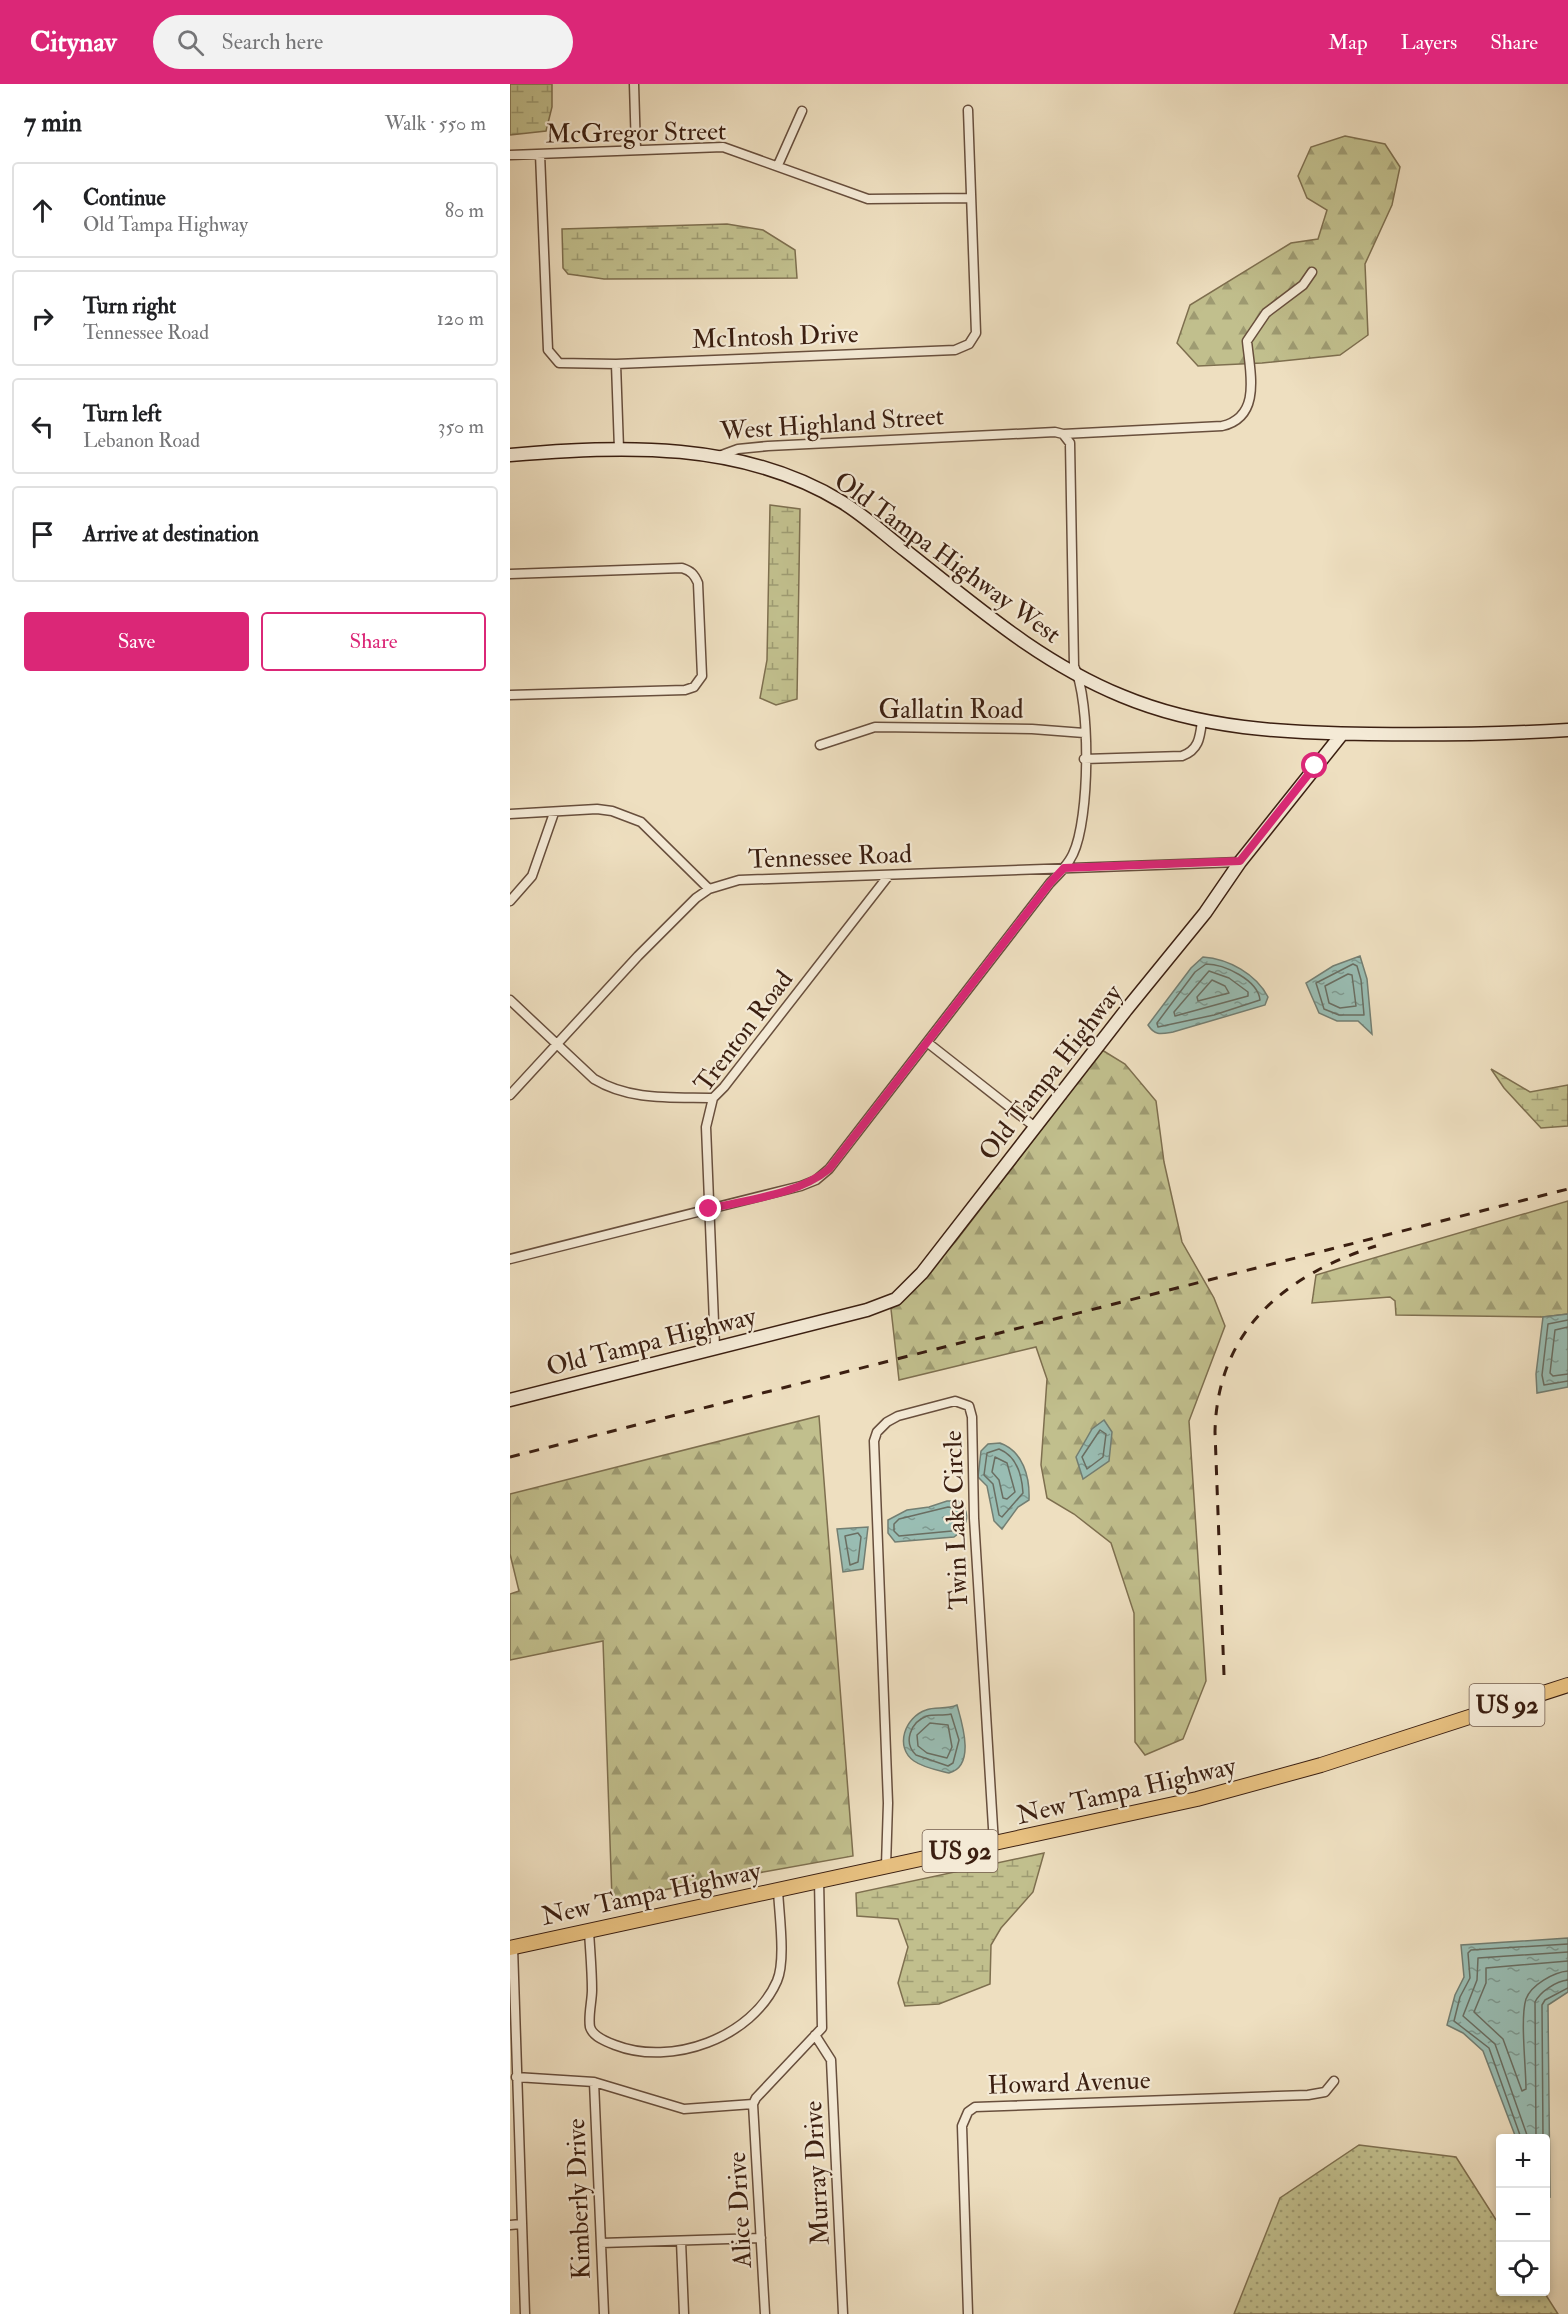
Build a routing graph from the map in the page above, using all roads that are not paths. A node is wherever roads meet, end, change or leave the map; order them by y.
1 (634, 84) edge
2 (968, 110) dead end
3 (802, 111) dead end
4 (636, 150) junction
5 (540, 154) junction
6 (510, 155) edge
7 (778, 165) junction
8 (970, 198) junction
9 (1312, 272) dead end
10 (616, 364) junction
11 (1063, 434) junction
12 (619, 449) junction
13 (510, 455) edge
14 (719, 456) junction
15 (510, 574) edge
16 (1079, 677) junction
17 (510, 695) edge
18 (1202, 721) junction
19 (1568, 730) edge
20 (1084, 733) junction
21 (1342, 734) junction
22 (819, 745) dead end
23 (1084, 759) junction
24 (554, 813) junction
25 (510, 814) edge
26 (1240, 861) junction
27 (1064, 868) junction
28 (888, 875) junction
29 (709, 889) junction
30 (510, 901) edge
31 (510, 1000) edge
32 (928, 1043) junction
33 (557, 1044) junction
34 (510, 1095) edge
35 (713, 1098) junction
36 (1035, 1127) junction
37 (709, 1209) junction
38 (510, 1258) edge
39 (715, 1347) junction
40 (510, 1400) edge
41 (1568, 1685) edge
42 (994, 1844) junction
43 (886, 1866) junction
44 (819, 1880) junction
45 (778, 1890) junction
46 (589, 1931) junction
47 (512, 1948) edge
48 (512, 1979) edge
49 (815, 2035) junction
50 (516, 2077) junction
51 (1334, 2081) dead end
52 (594, 2082) junction
53 (753, 2104) junction
54 (510, 2224) edge
55 (521, 2224) junction
56 (761, 2238) junction
57 (681, 2241) junction
58 (601, 2243) junction
59 (525, 2314) edge
60 (604, 2314) edge
61 (684, 2314) edge
62 (765, 2314) edge
63 (843, 2314) edge
64 (968, 2314) edge

1 - 4 street
2 - 8 street, McIntosh Drive
3 - 7 street
4 - 5 street, McGregor Street
4 - 7 street, McGregor Street
5 - 6 street, McGregor Street
5 - 10 street, McIntosh Drive
7 - 8 street, McGregor Street
8 - 10 street, McIntosh Drive
9 - 11 street, West Highland Street
10 - 12 street
11 - 14 street, West Highland Street
11 - 16 street
12 - 13 main road, West Highland Street
12 - 14 main road, West Highland Street
14 - 16 main road, Old Tampa Highway West
15 - 17 street
16 - 18 main road, Old Tampa Highway West
16 - 20 street
18 - 21 main road, Old Tampa Highway West
18 - 23 street
19 - 21 main road
20 - 22 street, Gallatin Road
20 - 23 street
21 - 26 main road, Old Tampa Highway
23 - 27 street
24 - 25 street
24 - 29 street
24 - 30 street
26 - 27 street, Tennessee Road
26 - 36 main road, Old Tampa Highway
27 - 28 street, Tennessee Road
27 - 32 street
28 - 29 street, Tennessee Road
28 - 35 street, Trenton Road
29 - 33 street, Tennessee Road
31 - 33 street
32 - 36 street
32 - 37 street
33 - 34 street, Tennessee Road
33 - 35 street
35 - 37 street, Trenton Road
36 - 39 main road, Old Tampa Highway
37 - 38 street
37 - 39 street, Trenton Road
39 - 40 main road, Old Tampa Highway
41 - 42 main road, New Tampa Highway / US 92
42 - 43 main road, New Tampa Highway / US 92
42 - 43 street, Twin Lake Circle
43 - 44 main road, New Tampa Highway / US 92
44 - 45 main road, New Tampa Highway / US 92
44 - 49 street
45 - 46 main road, New Tampa Highway / US 92
45 - 46 street
46 - 47 main road, New Tampa Highway / US 92
47 - 48 street
48 - 50 street
49 - 53 street
49 - 63 street, Murray Drive
50 - 52 street
50 - 55 street
51 - 64 street, Howard Avenue
52 - 53 street
52 - 58 street, Kimberly Drive
53 - 56 street, Alice Drive
54 - 55 street
55 - 59 street
56 - 57 street
56 - 62 street, Alice Drive
57 - 58 street
57 - 61 street
58 - 60 street, Kimberly Drive

